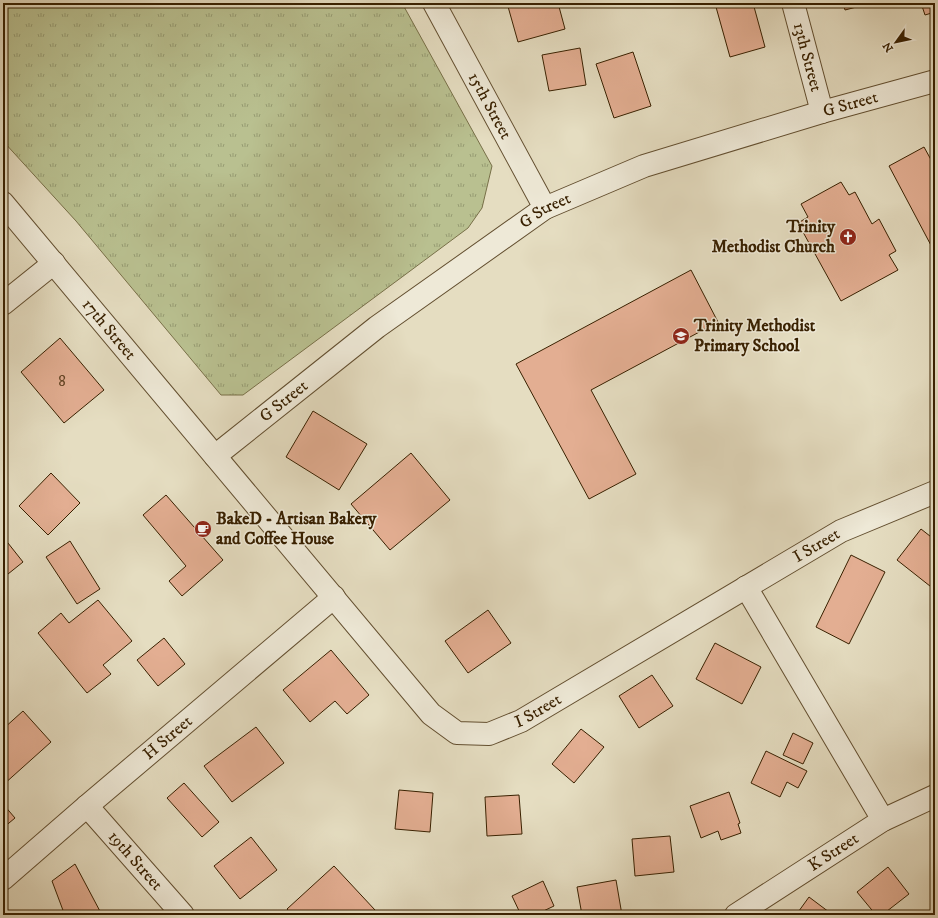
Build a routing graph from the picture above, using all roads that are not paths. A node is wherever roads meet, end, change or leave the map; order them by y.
1 (434, 3) edge
2 (793, 3) edge
3 (935, 81) edge
4 (822, 112) junction
5 (3, 203) edge
6 (546, 208) junction
7 (54, 263) junction
8 (3, 304) edge
9 (215, 456) junction
10 (935, 492) edge
11 (746, 587) junction
12 (334, 597) junction
13 (935, 796) edge
14 (87, 806) junction
15 (883, 820) junction
16 (3, 879) edge
17 (183, 915) edge
18 (736, 915) edge

1 - 6 street, 15th Street
2 - 4 street, 13th Street
3 - 4 street, G Street
4 - 6 street, G Street
5 - 7 street, 17th Street
6 - 9 street, G Street
7 - 8 street
7 - 9 street, 17th Street
9 - 12 street, I Street
10 - 11 street, I Street
11 - 12 street, I Street
11 - 15 street
12 - 14 street, H Street
13 - 15 street, K Street
14 - 16 street, H Street
14 - 17 street, 19th Street
15 - 18 street, K Street

